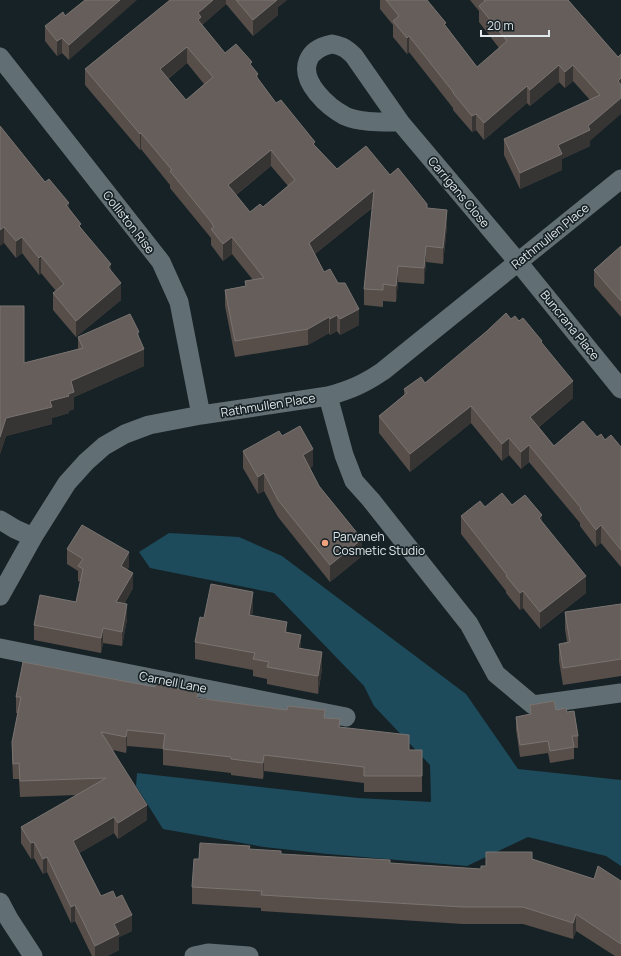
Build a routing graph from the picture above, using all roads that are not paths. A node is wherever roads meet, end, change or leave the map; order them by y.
1 (0, 57) edge
2 (400, 122) junction
3 (621, 179) edge
4 (518, 262) junction
5 (621, 389) edge
6 (328, 396) junction
7 (201, 415) junction
8 (0, 520) edge
9 (33, 537) junction
10 (0, 596) edge
11 (0, 648) edge
12 (621, 693) edge
13 (346, 717) dead end
14 (0, 902) edge
15 (33, 956) edge
16 (194, 956) edge
17 (249, 956) edge

1 - 7 street, Colliston Rise
2 - 2 street, Carrigans Close
2 - 4 street, Carrigans Close
3 - 4 street, Rathmullen Place
4 - 5 street, Buncrana Place
4 - 6 street, Rathmullen Place
6 - 7 street, Rathmullen Place
6 - 12 street
7 - 9 street, Rathmullen Place
8 - 9 street
9 - 10 street, Rathmullen Place
11 - 13 street, Carnell Lane
14 - 15 street
16 - 17 street

